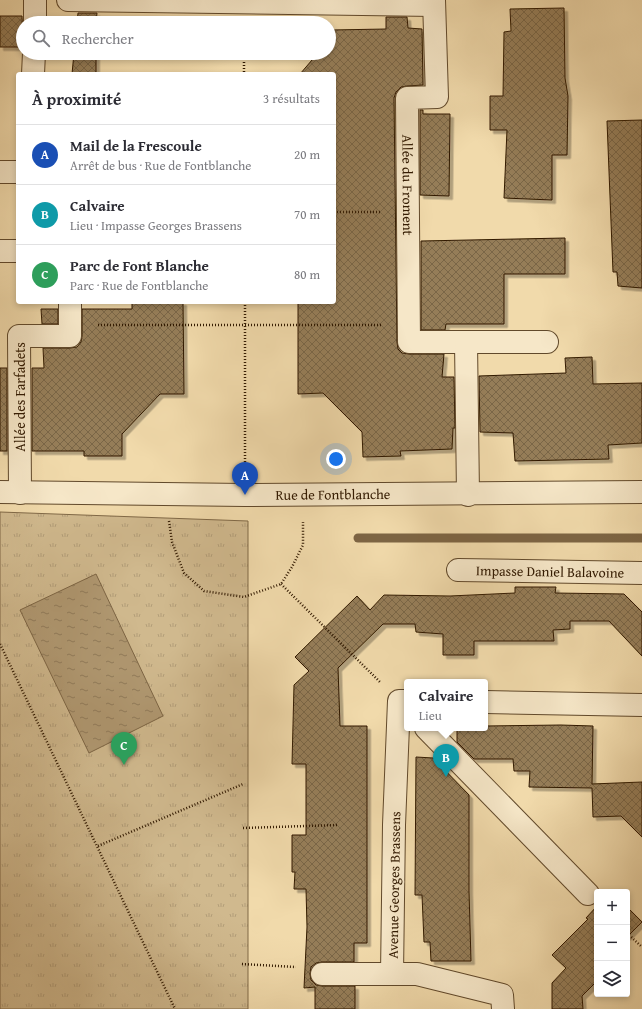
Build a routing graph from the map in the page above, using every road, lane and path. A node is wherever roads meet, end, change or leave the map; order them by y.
1 (35, 0) edge
2 (68, 0) edge
3 (434, 2) edge
4 (35, 16) edge
5 (34, 60) edge
6 (244, 60) edge
7 (33, 72) edge
8 (244, 72) edge
9 (0, 172) edge
10 (16, 172) edge
11 (336, 212) edge
12 (408, 212) junction
13 (0, 251) edge
14 (16, 251) edge
15 (70, 304) edge
16 (245, 304) edge
17 (70, 325) junction
18 (409, 325) junction
19 (245, 326) junction
20 (466, 342) junction
21 (547, 342) dead end
22 (642, 492) edge
23 (10, 493) edge
24 (165, 495) junction
25 (245, 495) junction
26 (303, 495) junction
27 (468, 495) junction
28 (458, 570) dead end
29 (642, 573) edge
30 (281, 584) junction
31 (0, 644) edge
32 (488, 702) edge
33 (404, 704) edge
34 (642, 705) edge
35 (429, 731) edge
36 (243, 784) dead end
37 (337, 825) dead end
38 (243, 828) dead end
39 (98, 846) junction
40 (588, 894) dead end
41 (630, 935) edge
42 (642, 947) edge
43 (242, 964) dead end
44 (322, 974) joint
45 (392, 974) junction
46 (175, 1009) edge
47 (503, 1009) edge

1 - 4 street
2 - 3 street
3 - 12 street, Allée du Froment
5 - 7 street
6 - 8 path
9 - 10 street
11 - 12 path
12 - 18 street, Allée du Froment
13 - 14 street
15 - 17 street
16 - 19 path
17 - 19 path
17 - 23 street, Allée des Farfadets
18 - 19 path
18 - 20 street, Allée du Froment
19 - 25 path
20 - 21 street, Allée du Froment
20 - 27 street
22 - 27 street, Rue de Fontblanche
23 - 24 street, Rue de Fontblanche
24 - 25 street, Rue de Fontblanche
24 - 30 path
25 - 26 street, Rue de Fontblanche
26 - 27 street, Rue de Fontblanche
26 - 30 path
28 - 29 street, Impasse Daniel Balavoine
30 - 33 path
31 - 39 path
32 - 34 street
33 - 45 street, Avenue Georges Brassens
35 - 40 street
36 - 39 path
37 - 38 path
39 - 46 path
41 - 42 path
43 - 44 path
44 - 45 street
45 - 47 street, Avenue Georges Brassens

